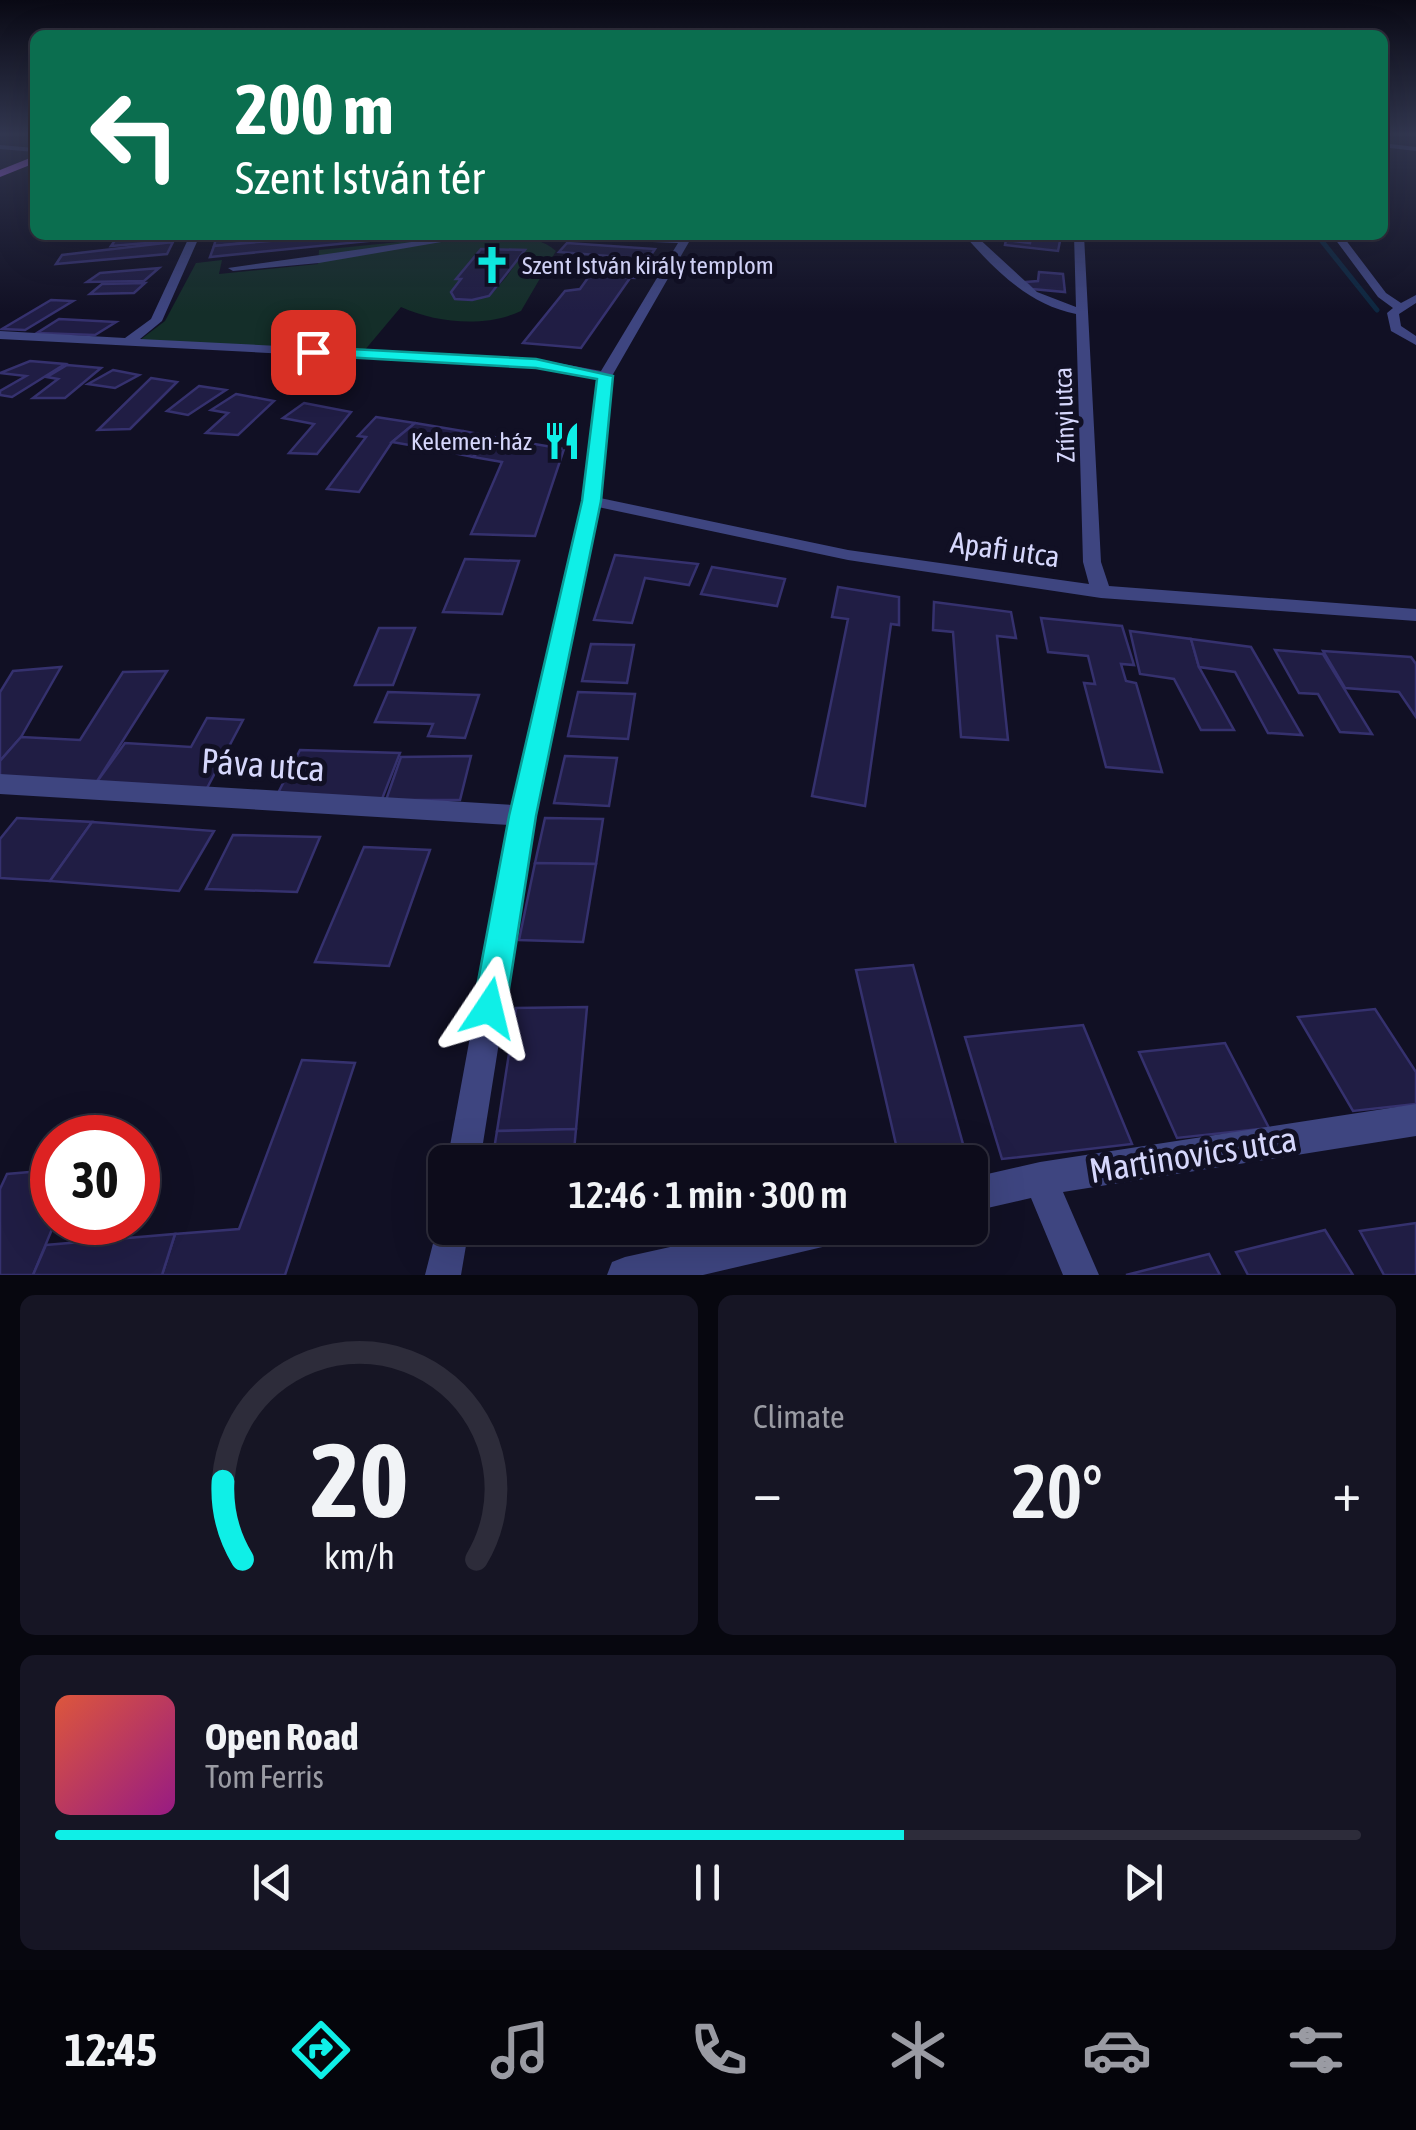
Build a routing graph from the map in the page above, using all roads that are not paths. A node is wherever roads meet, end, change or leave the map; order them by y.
1 (193, 240) edge
2 (446, 240) edge
3 (686, 240) edge
4 (974, 240) edge
5 (1079, 240) edge
6 (1341, 240) edge
7 (233, 268) dead end
8 (1416, 298) edge
9 (1400, 308) junction
10 (1082, 312) junction
11 (0, 336) edge
12 (1416, 341) edge
13 (127, 342) junction
14 (606, 376) junction
15 (591, 501) junction
16 (1102, 592) junction
17 (1416, 615) edge
18 (0, 784) edge
19 (522, 816) junction
20 (1416, 1120) edge
21 (466, 1145) edge
22 (1040, 1179) junction
23 (988, 1192) edge
24 (449, 1245) edge
25 (756, 1245) edge
26 (443, 1275) edge
27 (625, 1275) edge
28 (1082, 1275) edge

1 - 13 street
2 - 7 lane
3 - 14 street
4 - 10 street
5 - 10 street, Zrínyi utca
6 - 9 street
8 - 9 street
9 - 12 street
10 - 16 street, Zrínyi utca
11 - 13 street
13 - 14 street
14 - 15 street
15 - 16 street, Apafi utca
15 - 19 street
16 - 17 street, Apafi utca
18 - 19 street, Páva utca
19 - 21 street
20 - 22 street, Martinovics utca
22 - 23 street, Martinovics utca
22 - 28 street
24 - 26 street
25 - 27 street

